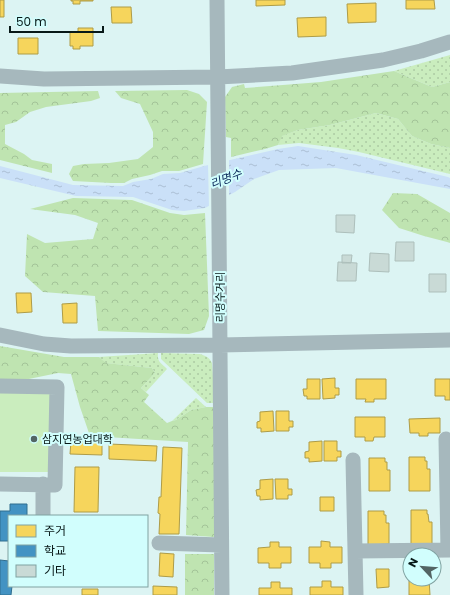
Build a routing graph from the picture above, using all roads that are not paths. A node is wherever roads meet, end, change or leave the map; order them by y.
1 (216, 0) edge
2 (450, 42) edge
3 (0, 76) edge
4 (218, 77) junction
5 (0, 335) edge
6 (450, 340) edge
7 (220, 345) junction
8 (0, 386) edge
9 (446, 439) dead end
10 (353, 460) dead end
11 (0, 484) edge
12 (43, 484) junction
13 (43, 515) edge
14 (159, 543) dead end
15 (221, 545) junction
16 (449, 550) edge
17 (355, 551) junction
18 (222, 595) edge
19 (356, 595) edge

1 - 4 street, 리명수거리
2 - 4 street
3 - 4 street
4 - 7 street, 리명수거리
5 - 7 street
6 - 7 street
7 - 15 street, 리명수거리
8 - 12 street
9 - 16 street
10 - 17 street
11 - 12 street
12 - 13 street
14 - 15 street
15 - 18 street, 리명수거리
16 - 17 street
17 - 19 street

